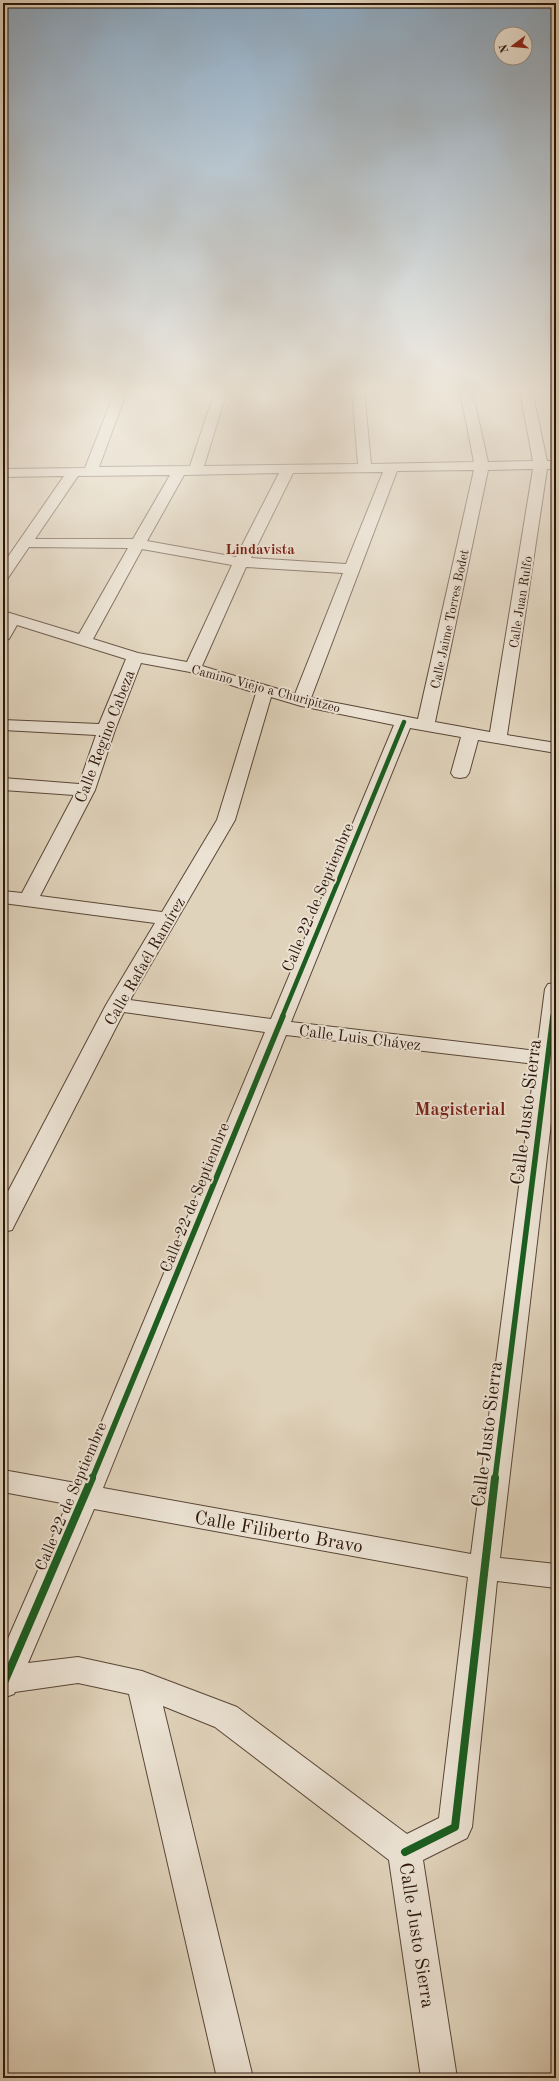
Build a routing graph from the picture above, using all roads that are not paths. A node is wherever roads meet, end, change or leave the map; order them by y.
1 (63, 488) edge
2 (169, 488) edge
3 (279, 488) edge
4 (383, 488) edge
5 (476, 488) edge
6 (545, 488) edge
7 (26, 543) junction
8 (138, 544) junction
9 (241, 562) junction
10 (352, 569) junction
11 (3, 575) edge
12 (7, 617) edge
13 (3, 636) edge
14 (84, 640) junction
15 (135, 656) junction
16 (193, 668) junction
17 (265, 690) junction
18 (301, 701) junction
19 (415, 724) junction
20 (3, 725) edge
21 (106, 730) junction
22 (471, 734) junction
23 (498, 738) junction
24 (556, 748) edge
25 (460, 772) dead end
26 (3, 784) edge
27 (86, 790) junction
28 (3, 897) edge
29 (28, 900) junction
30 (169, 919) junction
31 (556, 989) edge
32 (117, 1005) junction
33 (278, 1027) junction
34 (551, 1060) edge
35 (3, 1224) edge
36 (3, 1481) edge
37 (85, 1496) junction
38 (484, 1568) junction
39 (556, 1576) edge
40 (3, 1682) edge
41 (142, 1684) junction
42 (405, 1852) junction
43 (235, 2078) edge
44 (439, 2078) edge

1 - 7 street
2 - 8 street
3 - 9 street
4 - 10 street
5 - 19 street, Calle Jaime Torres Bodet
6 - 23 street, Calle Juan Rulfo
7 - 8 street
7 - 11 street
8 - 9 street
8 - 14 street
9 - 10 street
9 - 16 street
10 - 18 street
12 - 13 street
12 - 14 street, Camino Viejo a Churipitzeo
14 - 15 street, Camino Viejo a Churipitzeo
15 - 16 street, Camino Viejo a Churipitzeo
15 - 21 street, Calle Regino Cabeza
16 - 17 street, Camino Viejo a Churipitzeo
17 - 18 street, Camino Viejo a Churipitzeo
17 - 30 street, Calle Rafaél Ramírez
18 - 19 street, Camino Viejo a Churipitzeo
19 - 22 street, Camino Viejo a Churipitzeo
19 - 33 street, Calle 22 de Septiembre
20 - 21 street
21 - 27 street, Calle Regino Cabeza
22 - 23 street, Camino Viejo a Churipitzeo
22 - 25 street
23 - 24 street, Camino Viejo a Churipitzeo
26 - 27 street
27 - 29 street, Calle Regino Cabeza
28 - 29 street
29 - 30 street
30 - 32 street, Calle Rafaél Ramírez
31 - 34 street, Calle Justo Sierra
32 - 33 street, Calle Luis Chávez
32 - 35 street, Calle Rafaél Ramírez
33 - 34 street, Calle Luis Chávez
33 - 37 street, Calle 22 de Septiembre
34 - 38 street, Calle Justo Sierra
36 - 37 street, Calle Filiberto Bravo
37 - 38 street, Calle Filiberto Bravo
37 - 40 street, Calle 22 de Septiembre
38 - 39 street, Calle Filiberto Bravo
38 - 42 street, Calle Justo Sierra
40 - 41 street
41 - 42 street
41 - 43 street
42 - 44 street, Calle Justo Sierra

